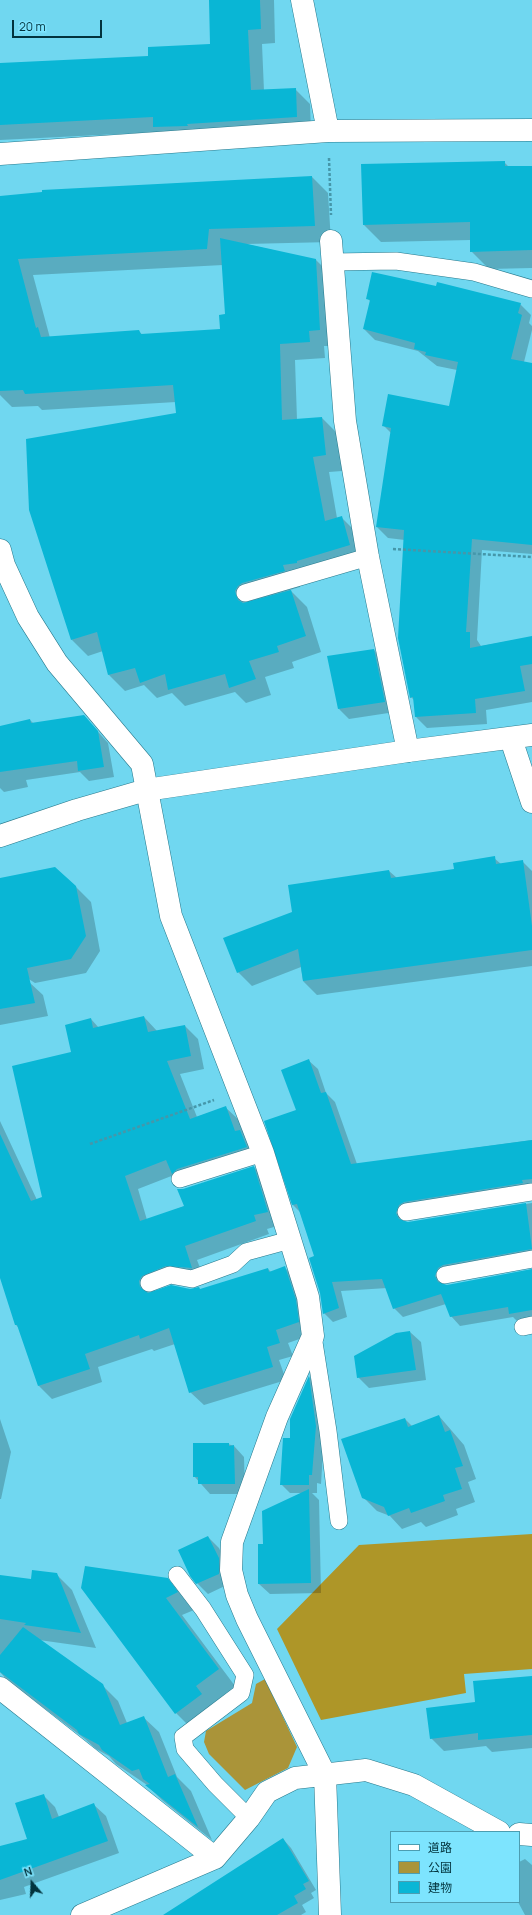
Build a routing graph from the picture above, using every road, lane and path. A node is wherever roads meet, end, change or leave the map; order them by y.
1 (302, 0) edge
2 (532, 130) edge
3 (328, 131) junction
4 (0, 154) edge
5 (332, 252) junction
6 (532, 289) edge
7 (0, 550) edge
8 (368, 552) junction
9 (532, 557) edge
10 (245, 593) dead end
11 (532, 735) edge
12 (511, 739) junction
13 (408, 751) junction
14 (146, 790) junction
15 (532, 802) edge
16 (0, 836) edge
17 (239, 1091) junction
18 (90, 1144) dead end
19 (263, 1153) junction
20 (180, 1179) dead end
21 (532, 1192) edge
22 (406, 1212) dead end
23 (290, 1240) junction
24 (532, 1260) edge
25 (445, 1275) dead end
26 (149, 1283) dead end
27 (313, 1336) junction
28 (339, 1521) dead end
29 (177, 1575) dead end
30 (0, 1688) edge
31 (325, 1775) junction
32 (249, 1818) junction
33 (497, 1831) edge
34 (520, 1834) edge
35 (532, 1835) edge
36 (214, 1858) junction
37 (82, 1915) edge
38 (330, 1915) edge

1 - 3 street
2 - 3 street
3 - 4 street
3 - 5 path
5 - 6 lane
5 - 8 street
7 - 14 street
8 - 9 path
8 - 10 lane
8 - 13 street
11 - 12 street
12 - 13 street
12 - 15 street
13 - 14 street
14 - 16 street
14 - 17 street
17 - 18 path
17 - 19 street
19 - 20 lane
19 - 23 street
21 - 22 lane
23 - 26 lane
23 - 27 street
24 - 25 lane
27 - 28 lane
27 - 31 street
29 - 32 lane
30 - 36 street
31 - 32 street
31 - 33 street
31 - 38 street
32 - 36 street
34 - 35 street
36 - 37 street

